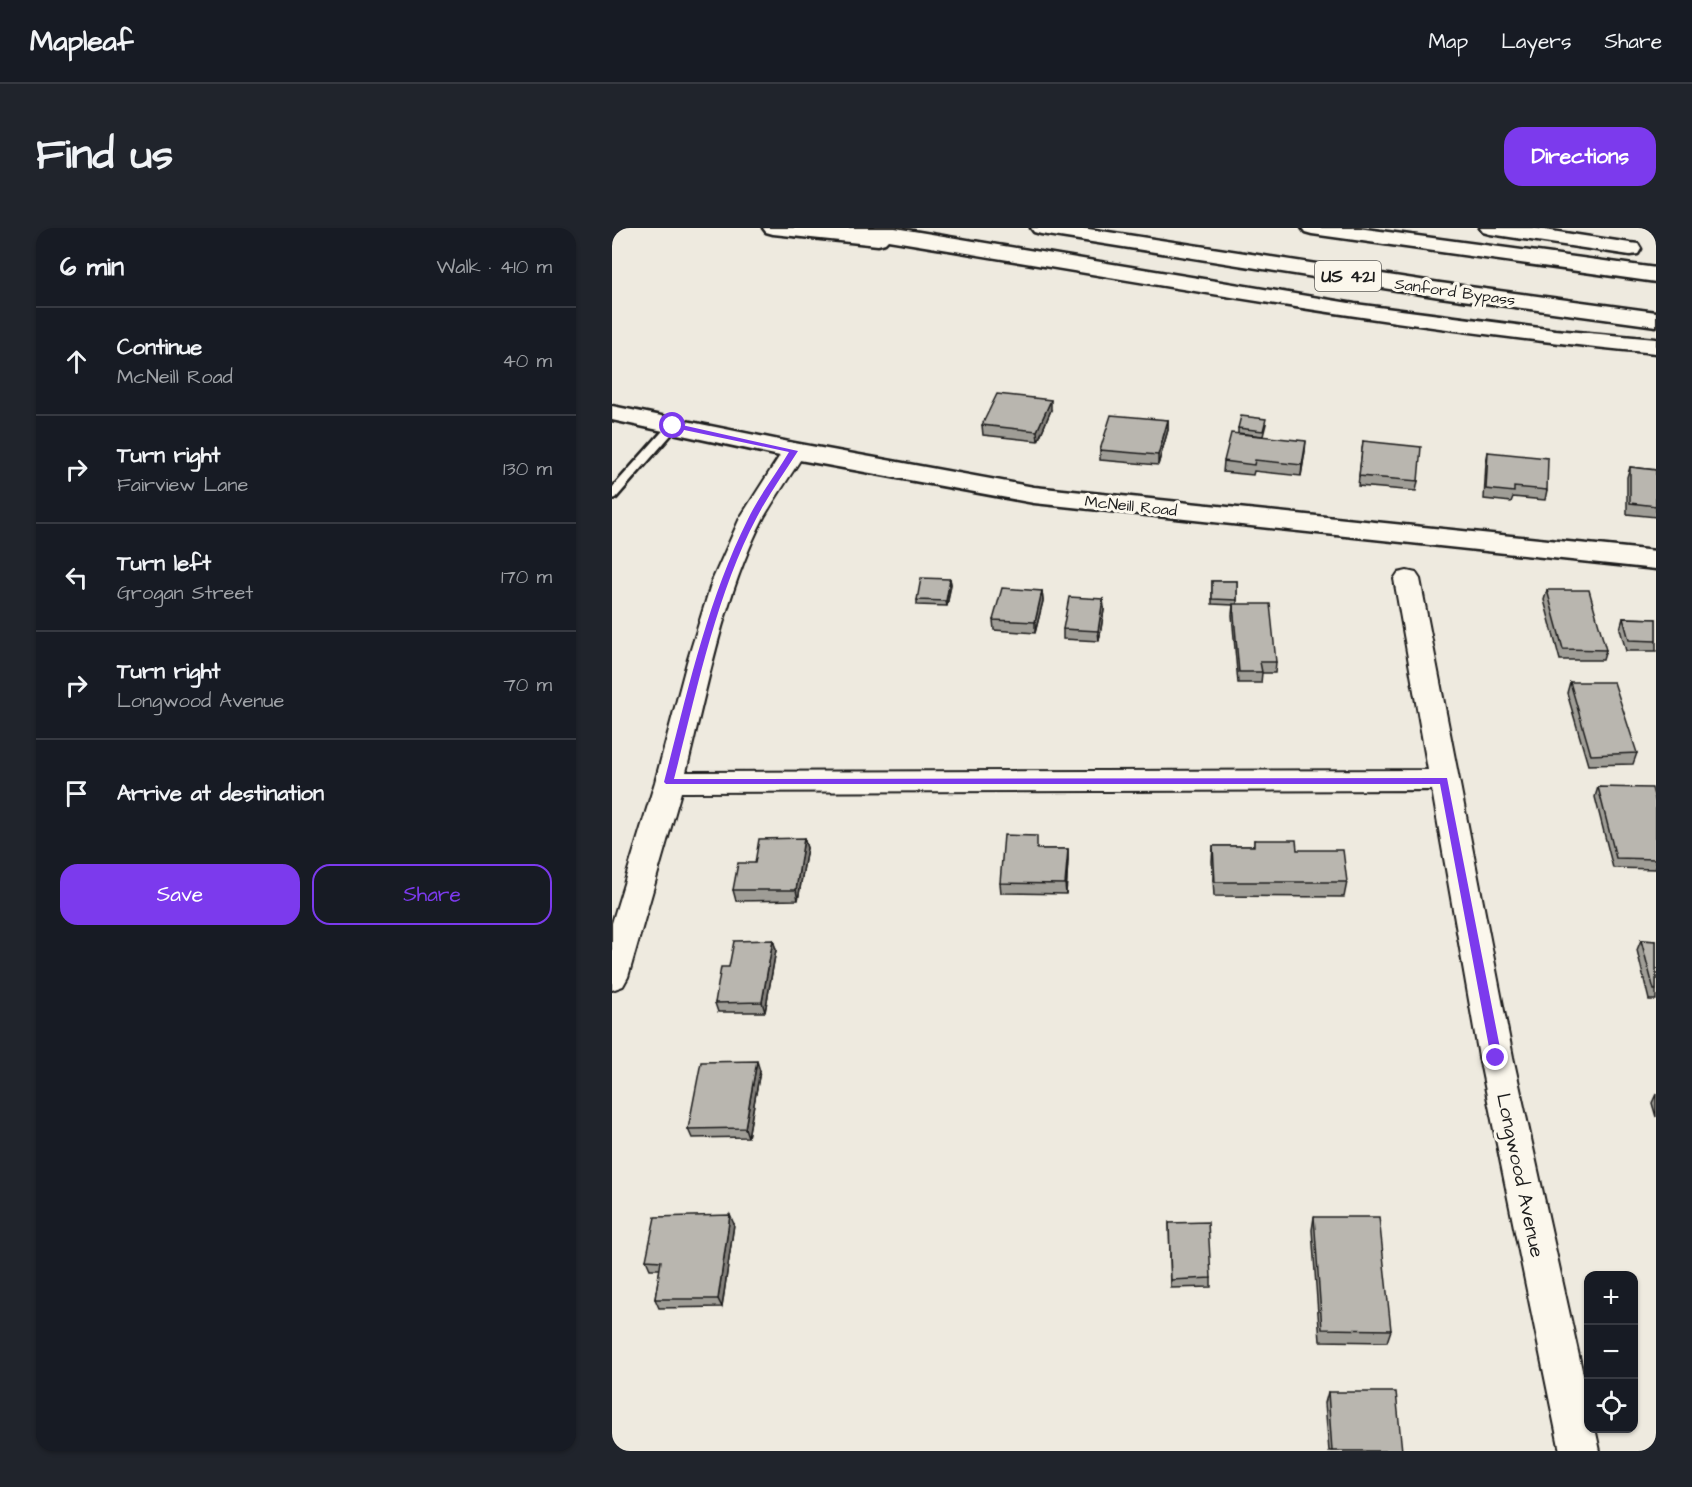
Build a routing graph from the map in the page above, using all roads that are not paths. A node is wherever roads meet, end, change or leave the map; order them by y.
1 (773, 228) edge
2 (857, 228) edge
3 (1041, 228) edge
4 (1312, 228) edge
5 (1490, 228) edge
6 (1644, 252) dead end
7 (1092, 270) junction
8 (1656, 275) edge
9 (1656, 319) edge
10 (1656, 346) edge
11 (612, 413) edge
12 (673, 426) junction
13 (794, 451) junction
14 (612, 495) edge
15 (1656, 560) edge
16 (1407, 579) dead end
17 (1444, 780) junction
18 (669, 782) junction
19 (612, 977) edge
20 (1580, 1451) edge

1 - 7 main road
2 - 7 main road
3 - 9 main road, Sanford Bypass / US 421
4 - 8 main road, US 421
5 - 6 main road
7 - 10 main road
11 - 12 main road, McNeill Road
12 - 13 main road, McNeill Road
12 - 14 lane
13 - 15 main road, McNeill Road
13 - 18 street
16 - 17 street, Longwood Avenue
17 - 18 street
17 - 20 street, Longwood Avenue
18 - 19 street

